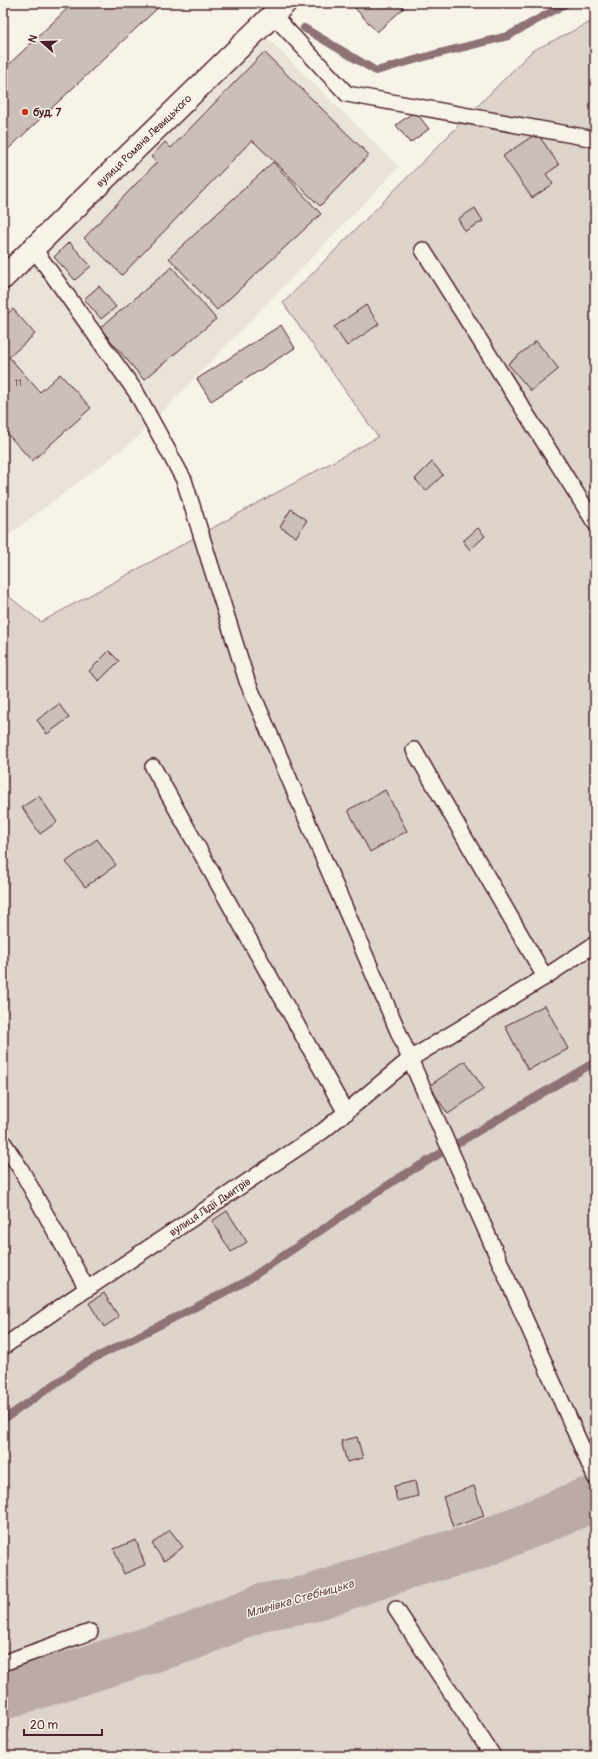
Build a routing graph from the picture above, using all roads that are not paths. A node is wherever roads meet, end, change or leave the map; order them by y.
1 (279, 9) edge
2 (595, 139) edge
3 (34, 249) junction
4 (423, 250) dead end
5 (3, 278) edge
6 (595, 523) edge
7 (414, 750) dead end
8 (153, 767) dead end
9 (595, 944) edge
10 (545, 977) junction
11 (410, 1059) junction
12 (346, 1113) junction
13 (3, 1142) edge
14 (87, 1289) junction
15 (3, 1348) edge
16 (595, 1477) edge
17 (396, 1609) dead end
18 (90, 1632) dead end
19 (3, 1663) edge
20 (493, 1756) edge

1 - 2 lane
1 - 3 street, вулиця Романа Левицького
3 - 5 street, вулиця Романа Левицького
3 - 11 lane
4 - 6 lane
7 - 10 lane
8 - 12 lane
9 - 10 lane, вулиця Лідії Дмитрів
10 - 11 lane, вулиця Лідії Дмитрів
11 - 12 lane, вулиця Лідії Дмитрів
11 - 16 lane
12 - 14 lane, вулиця Лідії Дмитрів
13 - 14 lane
14 - 15 lane, вулиця Лідії Дмитрів
17 - 20 lane
18 - 19 lane

